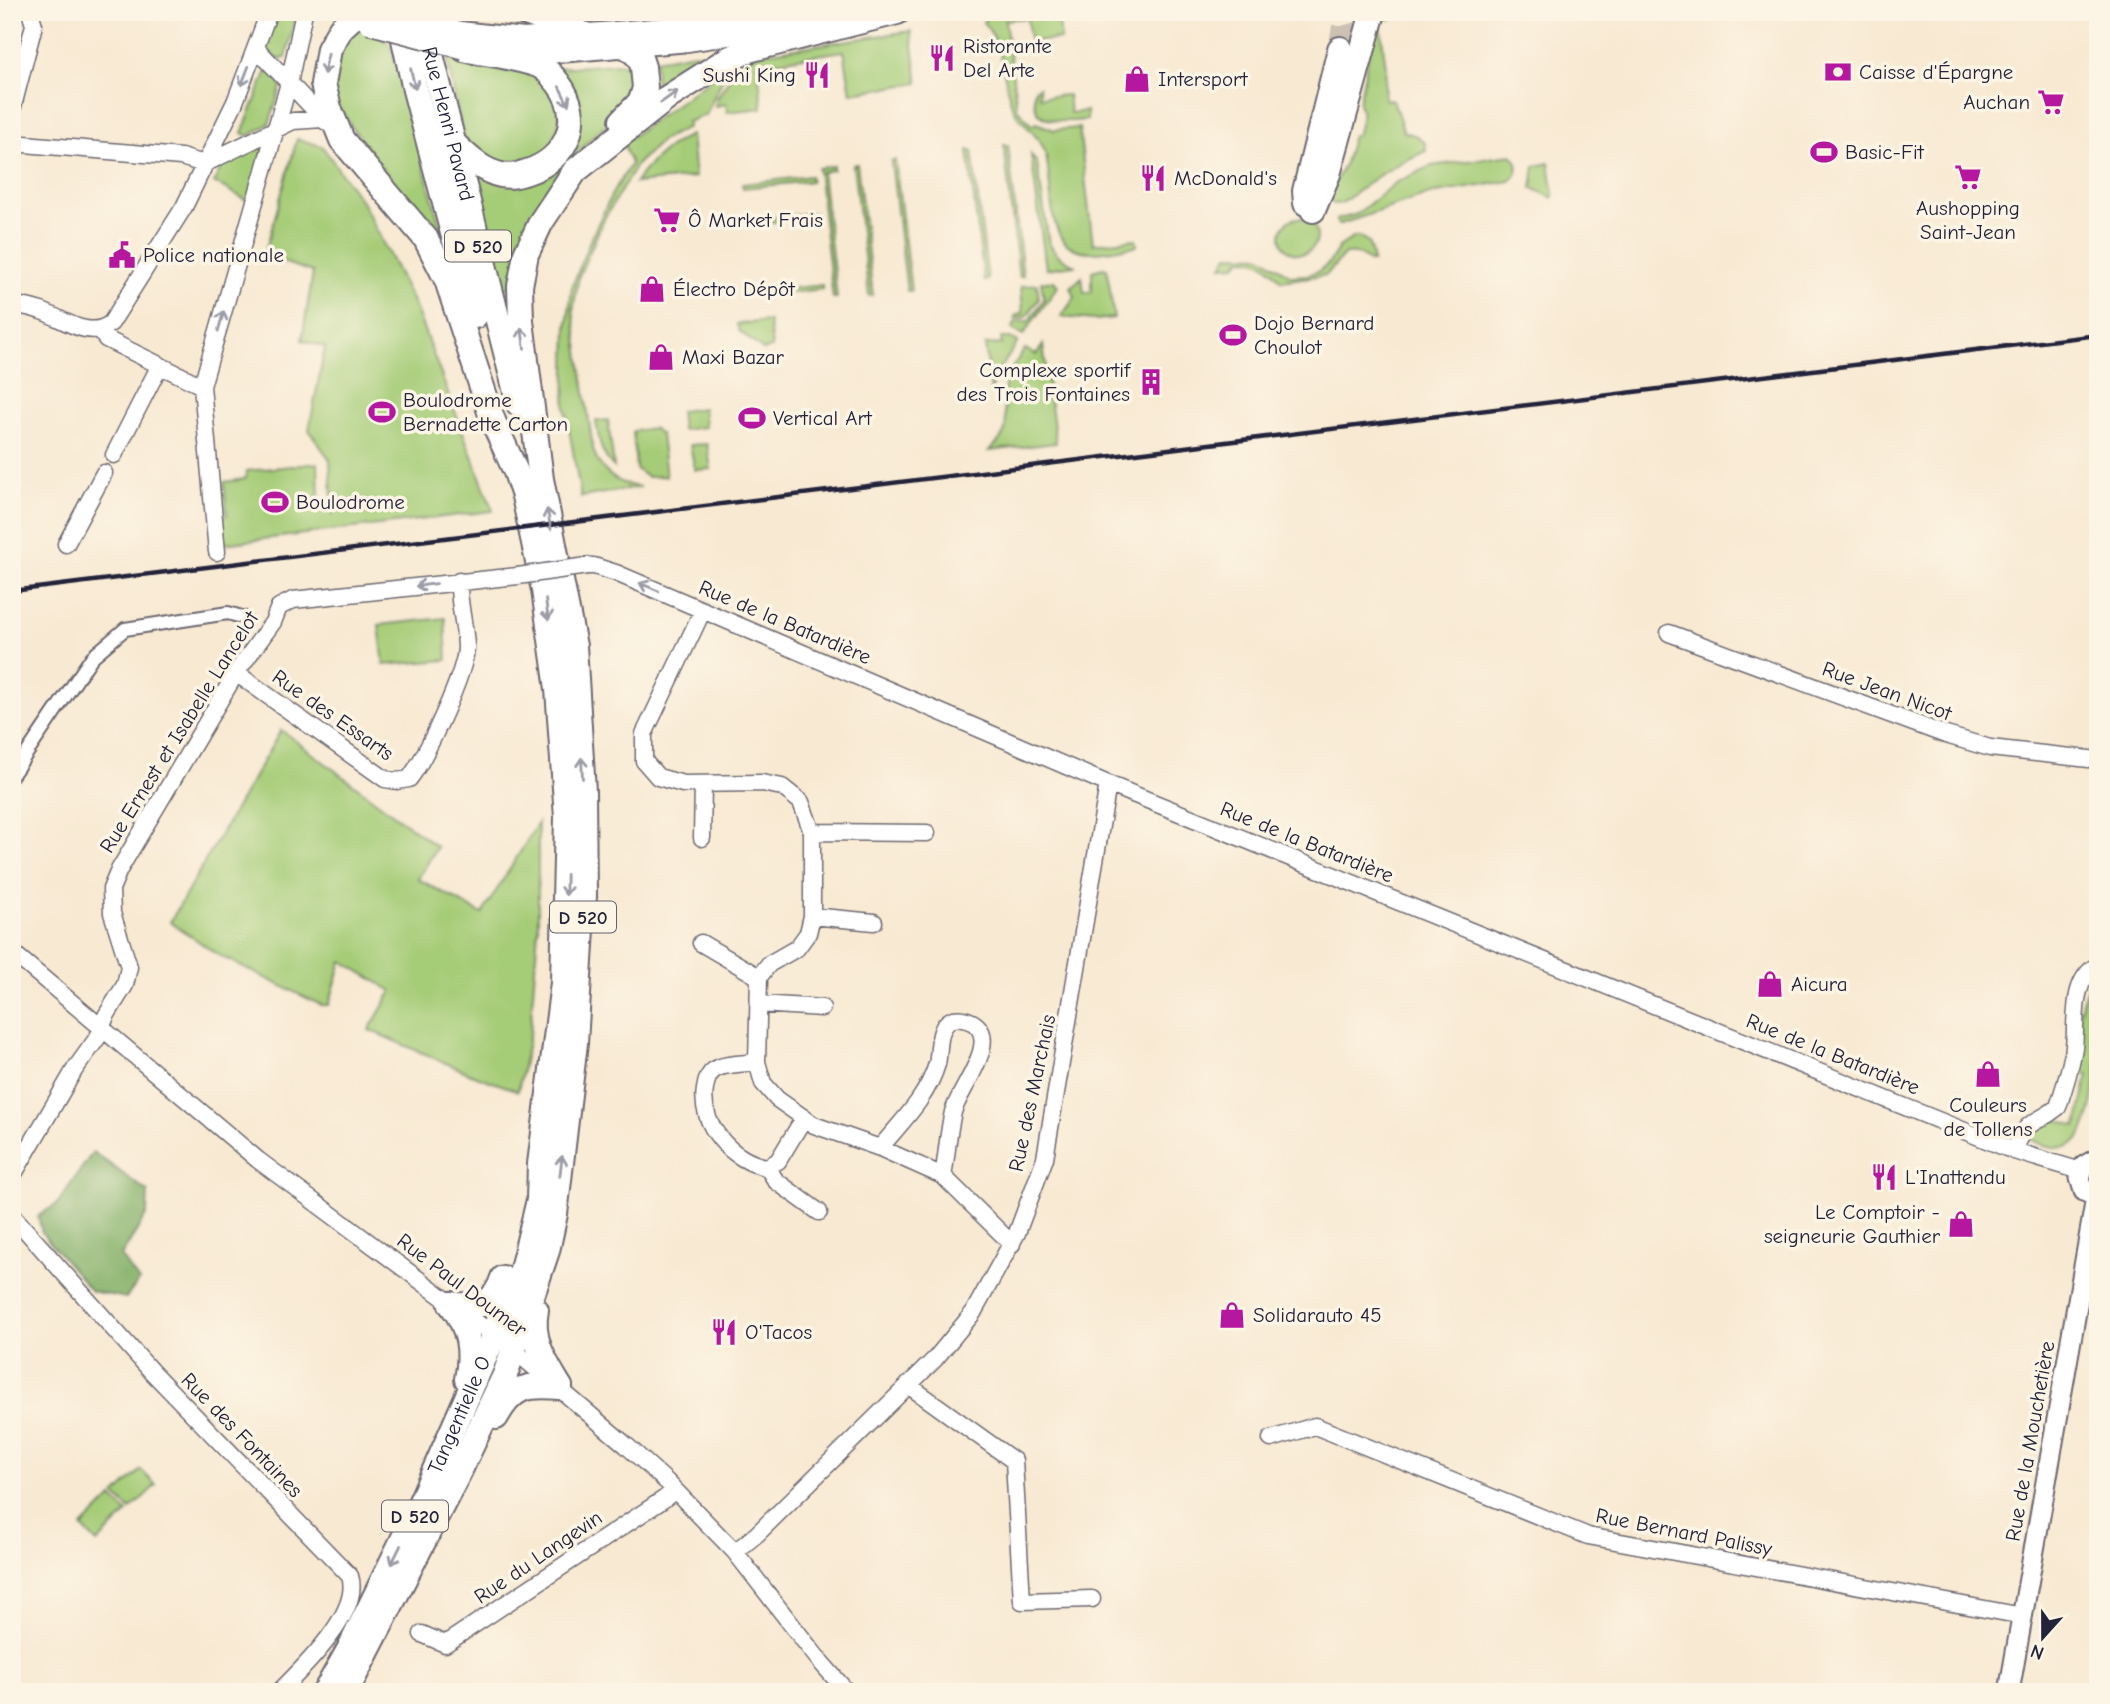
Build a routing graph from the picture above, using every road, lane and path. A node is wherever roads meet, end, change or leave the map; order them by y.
1 (30, 12) edge
2 (269, 12) edge
3 (304, 12) edge
4 (398, 12) edge
5 (417, 12) edge
6 (523, 12) edge
7 (790, 12) edge
8 (885, 12) edge
9 (897, 12) edge
10 (1360, 12) edge
11 (1373, 12) edge
12 (357, 17) edge
13 (459, 35) junction
14 (586, 35) junction
15 (628, 47) junction
16 (256, 48) junction
17 (1340, 49) tunnel mouth
18 (289, 83) junction
19 (12, 110) edge
20 (323, 119) junction
21 (276, 130) junction
22 (342, 140) junction
23 (452, 142) junction
24 (12, 144) edge
25 (204, 164) junction
26 (575, 171) junction
27 (1314, 201) junction
28 (12, 304) edge
29 (100, 330) junction
30 (160, 365) junction
31 (202, 386) junction
32 (114, 455) dead end
33 (516, 472) junction
34 (104, 473) dead end
35 (541, 479) junction
36 (66, 544) dead end
37 (217, 552) dead end
38 (518, 576) joint
39 (459, 581) junction
40 (703, 610) junction
41 (245, 618) dead end
42 (1669, 633) dead end
43 (236, 673) junction
44 (2098, 760) edge
45 (12, 775) edge
46 (703, 783) junction
47 (1108, 784) junction
48 (812, 832) junction
49 (927, 834) dead end
50 (702, 838) dead end
51 (811, 916) junction
52 (874, 922) dead end
53 (701, 943) dead end
54 (12, 952) edge
55 (2098, 965) edge
56 (759, 977) junction
57 (759, 1004) junction
58 (822, 1008) dead end
59 (102, 1027) junction
60 (757, 1062) junction
61 (804, 1118) junction
62 (880, 1148) junction
63 (2014, 1151) junction
64 (2098, 1158) edge
65 (540, 1164) junction
66 (768, 1167) junction
67 (2081, 1171) junction
68 (943, 1176) junction
69 (12, 1177) edge
70 (2097, 1198) edge
71 (819, 1212) dead end
72 (12, 1215) edge
73 (1012, 1244) junction
74 (547, 1251) junction
75 (451, 1304) junction
76 (494, 1336) junction
77 (515, 1351) junction
78 (908, 1385) junction
79 (560, 1387) junction
80 (460, 1412) junction
81 (1271, 1439) dead end
82 (460, 1470) junction
83 (675, 1490) junction
84 (431, 1525) junction
85 (735, 1552) junction
86 (1092, 1600) dead end
87 (2023, 1616) junction
88 (422, 1634) dead end
89 (279, 1692) edge
90 (326, 1692) edge
91 (346, 1692) edge
92 (847, 1692) edge
93 (2009, 1692) edge

1 - 19 street
2 - 16 street
3 - 18 street
4 -> 33 main road, Rue Henri Pavard / D 520
5 - 13 street
5 - 23 main road, Rue Henri Pavard / D 520
6 - 14 main road
7 - 14 main road
8 - 15 street
26 -> 9 main road
10 - 27 main road
11 - 27 main road
12 - 13 main road, bridge
12 -> 22 main road
13 - 14 main road
13 - 15 street
13 -> 23 main road
14 - 15 main road
15 - 26 main road
16 - 18 street
16 -> 25 street
17 - 27 main road
18 - 20 street
18 - 21 street
20 - 21 street
20 - 22 street
21 - 25 street
31 -> 21 street
22 - 33 main road
23 - 35 main road, Rue Henri Pavard / D 520
24 - 25 street
25 - 29 street
35 -> 26 main road
28 - 29 street
29 - 30 street
30 - 31 street
30 - 32 street
31 - 37 street
33 -> 65 main road, D 520
34 - 36 street
74 -> 35 main road, D 520
38 - 39 street, Rue Ernest et Isabelle Lancelot
40 -> 38 street, Rue de la Batardière, bridge
39 -> 43 street, Rue Ernest et Isabelle Lancelot
39 - 43 street, Rue des Essarts
40 - 46 street
40 - 47 street, Rue de la Batardière
41 - 45 street
42 - 44 street, Rue Jean Nicot
43 - 59 street, Rue Ernest et Isabelle Lancelot
46 - 48 street
46 - 50 street
47 - 63 street, Rue de la Batardière
47 - 73 street, Rue des Marchais
48 - 49 street
48 - 51 street
51 - 52 street
51 - 56 street
53 - 56 street
54 - 59 street, Rue Paul Doumer
55 - 63 street
56 - 57 street
57 - 58 street
57 - 60 street
59 - 69 street, Rue Ernest et Isabelle Lancelot
59 - 75 street, Rue Paul Doumer
60 - 61 street
60 - 66 street
61 - 62 street
61 - 66 street
62 - 68 street
62 - 68 street
63 - 67 street, Rue de la Batardière
64 - 67 street
65 - 75 main road
65 - 76 main road, Tangentielle O / D 520
65 - 77 main road, D 520
66 - 71 street
67 - 70 street
68 - 73 street
70 - 87 street, Rue de la Mouchetière
72 - 89 street, Rue des Fontaines
73 - 78 street, Rue des Marchais
74 - 77 main road, D 520
74 - 79 main road, D 520
75 - 76 street, Rue Paul Doumer
75 - 80 main road
76 - 77 street, Rue Paul Doumer
76 - 80 main road, Tangentielle O / D 520
76 - 82 main road, D 520
77 - 79 street, Rue Paul Doumer
77 - 82 main road, Tangentielle O / D 520
78 - 85 street, Rue des Marchais
78 - 86 street
79 - 83 street, Rue Paul Doumer
79 - 84 main road, D 520
80 -> 90 main road, Tangentielle O / D 520
81 - 87 street, Rue Bernard Palissy
82 - 84 main road, Tangentielle O / D 520
83 - 85 street, Rue Paul Doumer
83 - 88 street, Rue du Langevin
84 - 91 main road, Tangentielle O / D 520
85 - 92 street, Rue Paul Doumer
87 - 93 street, Rue de la Mouchetière

